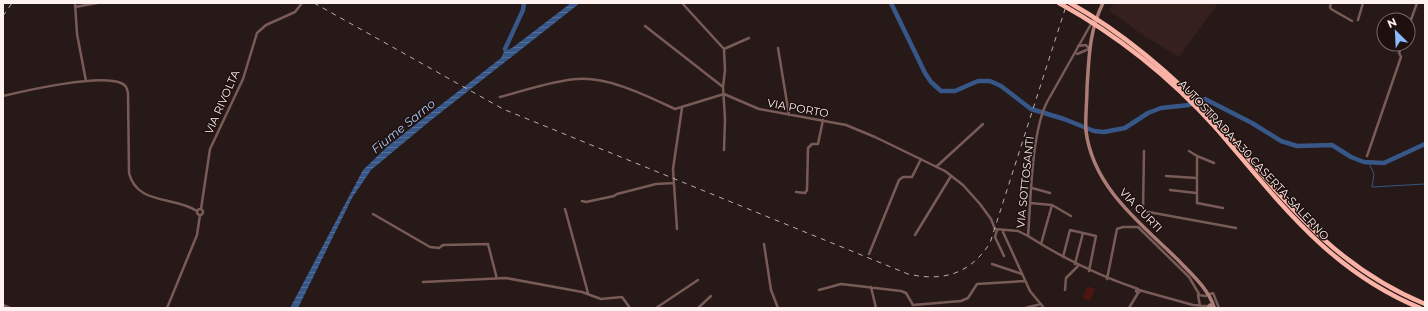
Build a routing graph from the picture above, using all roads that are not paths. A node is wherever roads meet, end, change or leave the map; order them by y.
1 (97, 3) edge
2 (302, 3) edge
3 (682, 3) edge
4 (1060, 3) edge
5 (1070, 3) edge
6 (1103, 3) edge
7 (1331, 3) edge
8 (1363, 3) edge
9 (75, 5) edge
10 (1358, 20) dead end
11 (1352, 21) dead end
12 (645, 26) dead end
13 (749, 38) dead end
14 (1078, 46) junction
15 (778, 48) dead end
16 (724, 49) junction
17 (1089, 49) junction
18 (1399, 52) edge
19 (1077, 54) dead end
20 (86, 81) junction
21 (723, 87) junction
22 (724, 94) junction
23 (3, 96) edge
24 (500, 97) dead end
25 (682, 108) junction
26 (788, 115) junction
27 (823, 120) junction
28 (983, 124) dead end
29 (1218, 126) junction
30 (724, 150) dead end
31 (1144, 151) dead end
32 (1189, 151) dead end
33 (1197, 156) junction
34 (1367, 156) dead end
35 (921, 159) junction
36 (1214, 163) dead end
37 (936, 167) junction
38 (951, 176) junction
39 (1166, 176) dead end
40 (1196, 178) junction
41 (674, 184) junction
42 (1032, 188) junction
43 (1170, 190) dead end
44 (796, 192) dead end
45 (1050, 193) dead end
46 (1196, 193) junction
47 (582, 201) dead end
48 (1030, 203) junction
49 (1052, 205) junction
50 (1223, 208) dead end
51 (201, 209) junction
52 (565, 209) dead end
53 (197, 211) junction
54 (373, 214) dead end
55 (200, 215) junction
56 (1071, 216) dead end
57 (1236, 228) dead end
58 (677, 229) dead end
59 (996, 230) junction
60 (1003, 231) junction
61 (1083, 233) junction
62 (915, 235) dead end
63 (1028, 236) junction
64 (764, 244) dead end
65 (1042, 244) junction
66 (869, 254) dead end
67 (1004, 256) dead end
68 (1063, 257) junction
69 (992, 264) dead end
70 (1076, 265) junction
71 (1089, 271) junction
72 (1022, 274) junction
73 (497, 279) junction
74 (1107, 279) junction
75 (698, 280) dead end
76 (1025, 281) junction
77 (423, 282) dead end
78 (871, 287) junction
79 (819, 290) dead end
80 (1065, 290) dead end
81 (1137, 291) junction
82 (588, 294) junction
83 (1200, 294) junction
84 (1210, 294) dead end
85 (711, 296) dead end
86 (1206, 296) dead end
87 (1041, 304) junction
88 (1425, 304) edge
89 (3, 305) edge
90 (1208, 307) edge
91 (10, 308) edge
92 (167, 308) edge
93 (630, 308) edge
94 (656, 308) edge
95 (698, 308) edge
96 (778, 308) edge
97 (876, 308) edge
98 (1025, 308) edge
99 (1044, 308) edge
100 (1129, 308) edge
101 (1219, 308) edge
102 (1420, 308) edge

1 - 9 street
2 - 51 street, VIA RIVOLTA
3 - 16 street
4 - 29 highway, AUTOSTRADA A30 CASERTA-SALERNO, bridge
5 - 29 highway, AUTOSTRADA A30 CASERTA-SALERNO, bridge
6 - 14 street, VIA SOTTOSANTI
6 - 17 main road, VIA CURTI
7 - 11 street
8 - 10 street
9 - 20 street
12 - 21 street
13 - 16 street
14 - 17 street
14 - 42 street, VIA SOTTOSANTI
15 - 26 street
16 - 21 street
17 - 19 street
17 - 90 main road, VIA CURTI
18 - 34 street
20 - 23 street
20 - 53 street
21 - 22 street
22 - 25 street
22 - 26 street, VIA PORTO
22 - 30 street
24 - 25 street
25 - 41 street
26 - 27 street, VIA PORTO
27 - 35 street, VIA PORTO
27 - 44 street
28 - 37 street
29 - 88 highway, AUTOSTRADA A30 CASERTA-SALERNO
29 - 102 highway, AUTOSTRADA A30 CASERTA-SALERNO
31 - 57 street
32 - 33 street
33 - 36 street
33 - 40 street
35 - 37 street, VIA PORTO
35 - 66 street
37 - 38 street, VIA PORTO
38 - 59 street, VIA PORTO
38 - 62 street
39 - 40 street
40 - 46 street
41 - 47 street
41 - 58 street
42 - 45 street
42 - 48 street, VIA SOTTOSANTI
43 - 46 street
46 - 50 street
48 - 49 street
48 - 63 street, VIA SOTTOSANTI
49 - 56 street
49 - 65 street
51 - 53 street
51 - 55 street, VIA RIVOLTA
52 - 82 street
53 - 55 street
54 - 73 street
55 - 92 street, VIA RIVOLTA
59 - 60 street
59 - 67 street, VIA PORTO
60 - 63 street
60 - 72 street
61 - 68 street
61 - 70 street
61 - 71 street
63 - 65 street, VIA SOTTOSANTI
64 - 96 street
65 - 68 street, VIA SOTTOSANTI
68 - 70 street, VIA SOTTOSANTI
69 - 72 street
70 - 71 street, VIA SOTTOSANTI
70 - 80 street
71 - 74 street, VIA SOTTOSANTI
72 - 76 street
73 - 77 street
73 - 82 street
74 - 81 street, VIA SOTTOSANTI
74 - 83 street
75 - 94 street
76 - 78 street
76 - 87 street
78 - 79 street
78 - 97 street
81 - 90 street, VIA SOTTOSANTI
81 - 100 street
82 - 93 street
83 - 86 street
83 - 90 street
84 - 101 street
85 - 95 street
87 - 98 street
87 - 99 street
89 - 91 street

